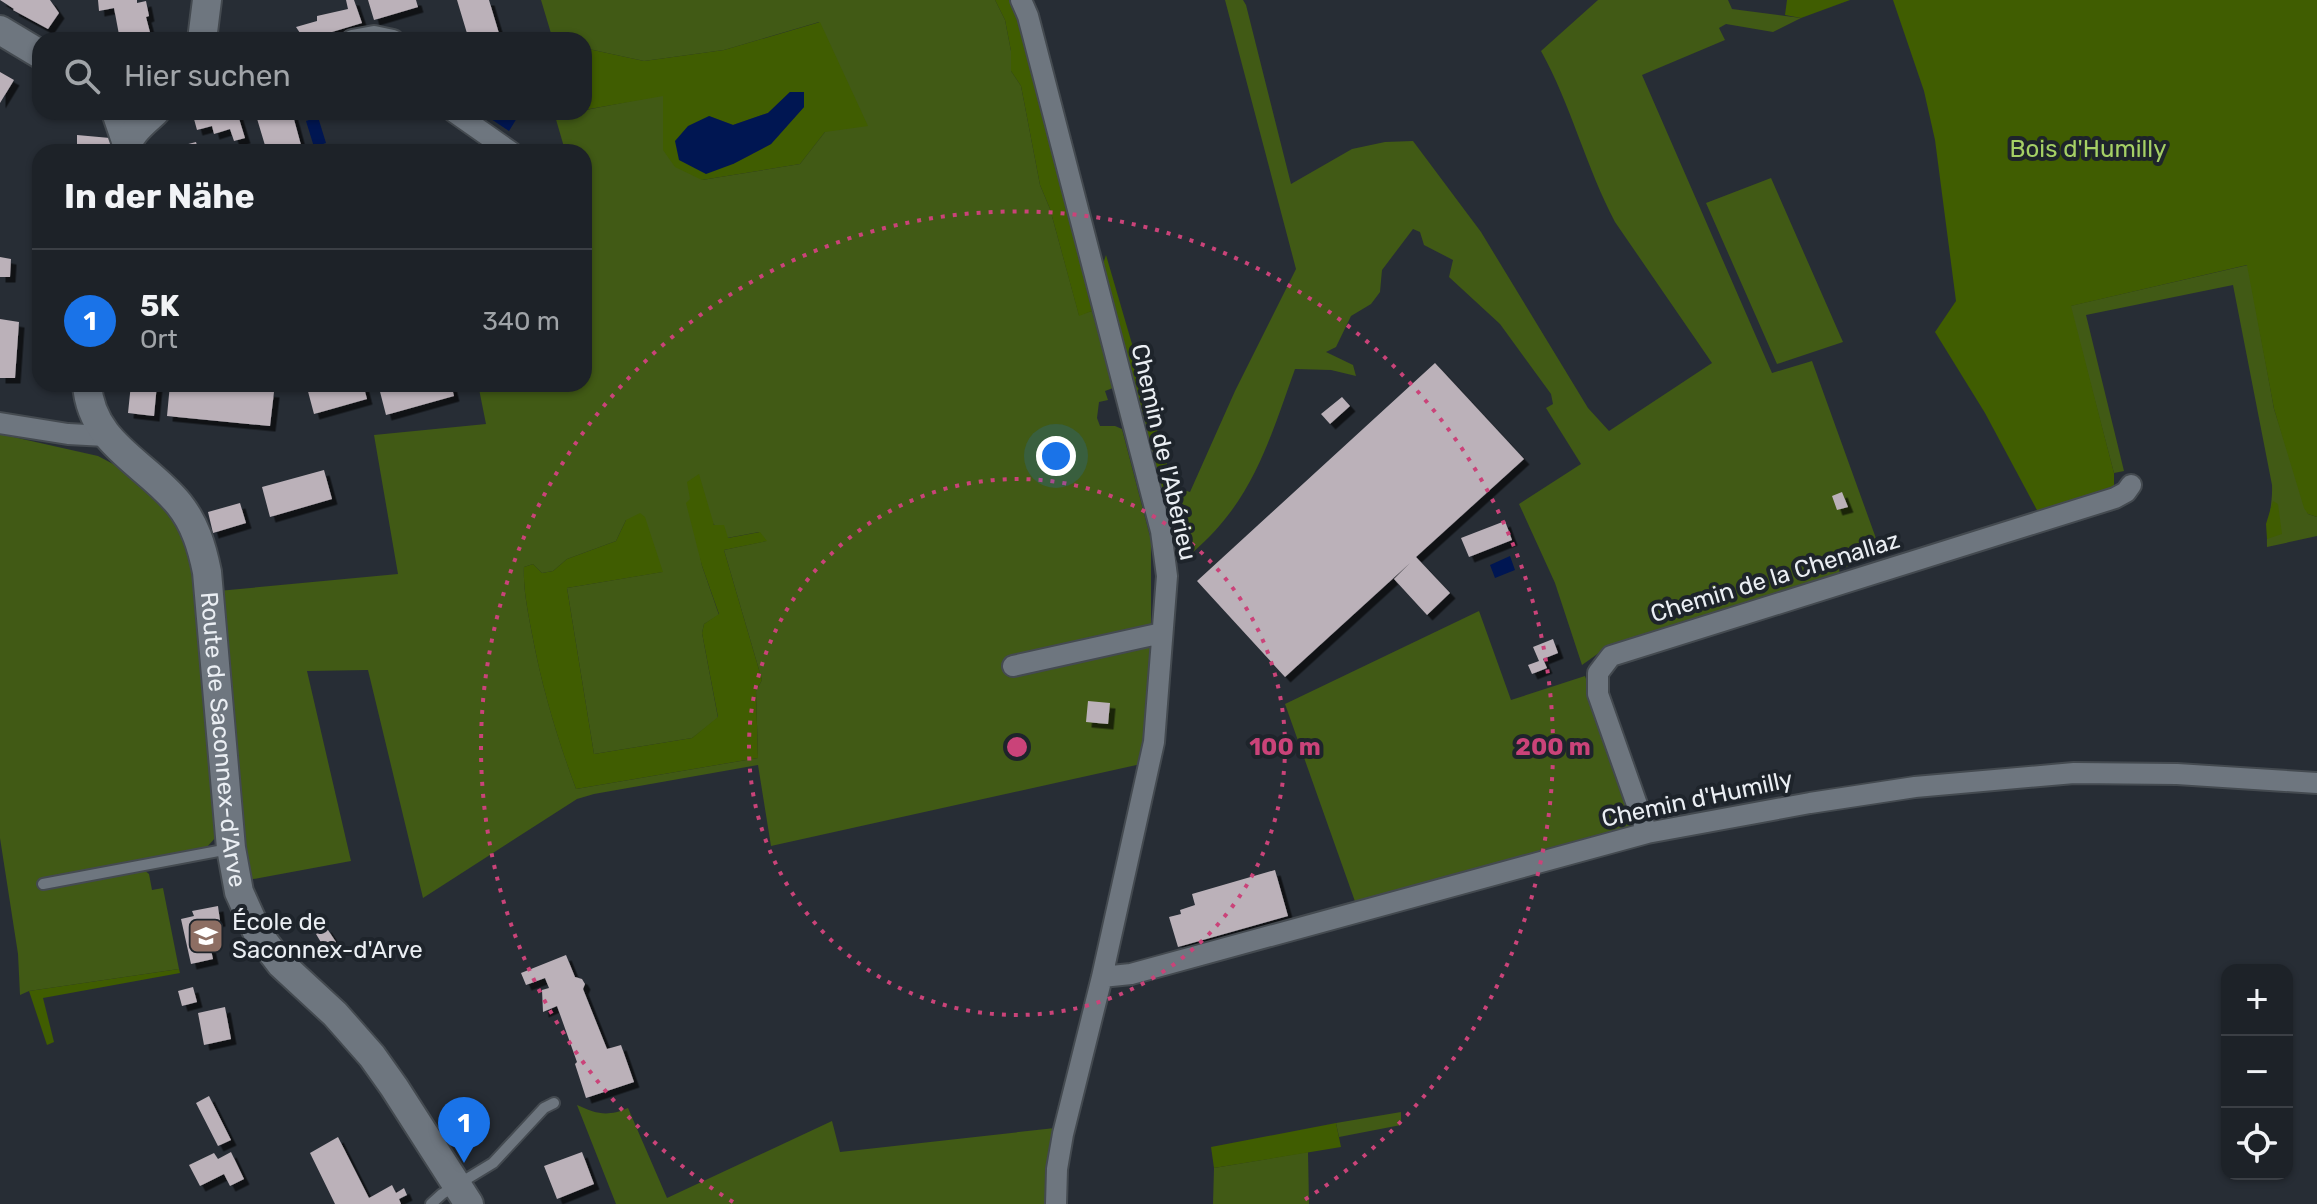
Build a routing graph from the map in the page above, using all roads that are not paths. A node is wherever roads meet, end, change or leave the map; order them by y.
1 (207, 0) edge
2 (1021, 0) edge
3 (0, 30) edge
4 (203, 32) edge
5 (32, 49) edge
6 (118, 120) edge
7 (146, 120) edge
8 (465, 120) edge
9 (125, 144) edge
10 (128, 144) edge
11 (500, 144) edge
12 (88, 392) edge
13 (0, 423) edge
14 (106, 436) junction
15 (2131, 485) dead end
16 (1162, 633) junction
17 (1013, 666) dead end
18 (2317, 783) edge
19 (1647, 833) junction
20 (231, 848) junction
21 (43, 884) dead end
22 (1102, 977) junction
23 (554, 1103) dead end
24 (452, 1197) edge
25 (431, 1204) edge
26 (1056, 1204) edge

1 - 4 street
2 - 16 street, Chemin de l'Abérieu
3 - 5 street
6 - 9 street
7 - 10 street
8 - 11 street
12 - 14 street, Route de Saconnex-d'Arve
13 - 14 street
14 - 20 street, Route de Saconnex-d'Arve
15 - 19 street, Chemin de la Chenallaz
16 - 17 street
16 - 22 street, Chemin de l'Abérieu
18 - 19 street, Chemin d'Humilly
19 - 22 street, Chemin d'Humilly
20 - 21 lane
20 - 24 street, Route de Saconnex-d'Arve
22 - 26 street, Chemin de l'Abérieu
23 - 24 lane
24 - 25 lane

